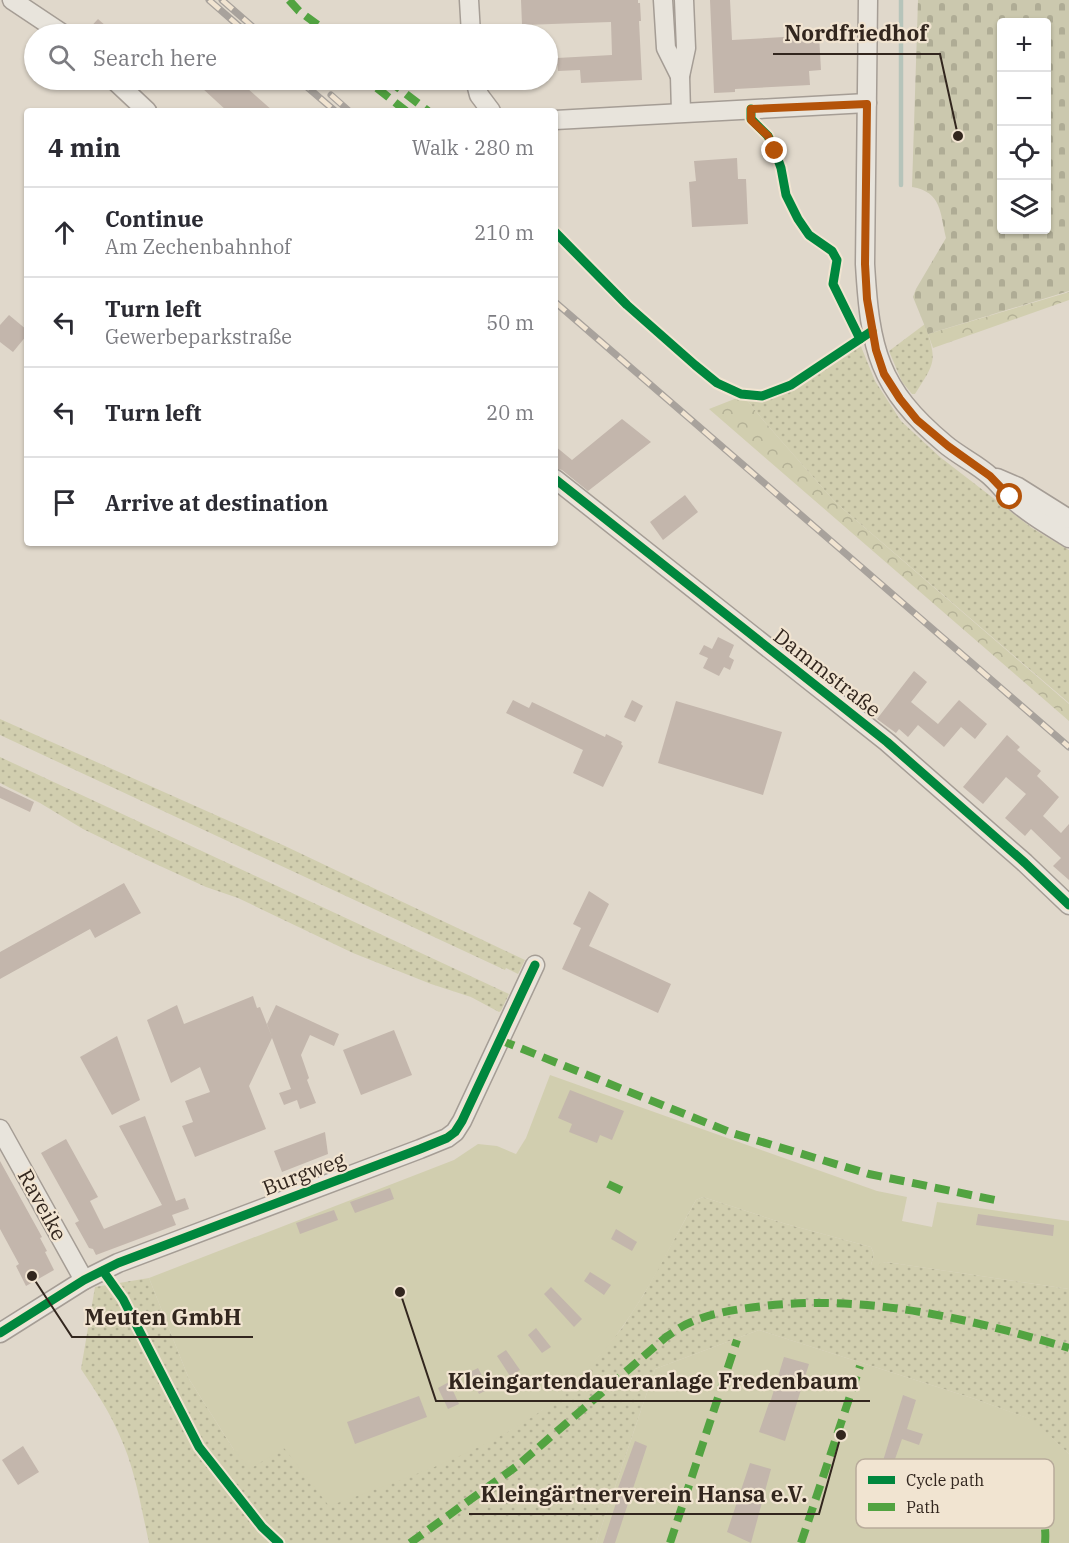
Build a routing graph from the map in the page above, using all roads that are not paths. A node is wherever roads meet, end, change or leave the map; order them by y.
1 (12, 0) edge
2 (469, 0) edge
3 (663, 0) edge
4 (684, 0) edge
5 (868, 0) edge
6 (48, 24) edge
7 (470, 24) edge
8 (680, 76) junction
9 (125, 90) edge
10 (478, 90) edge
11 (867, 104) junction
12 (144, 108) edge
13 (489, 108) edge
14 (681, 112) junction
15 (558, 120) edge
16 (990, 476) junction
17 (558, 481) edge
18 (1069, 519) edge
19 (1069, 538) edge
20 (1069, 905) edge
21 (535, 965) dead end
22 (0, 1129) edge
23 (84, 1280) junction
24 (0, 1332) edge

1 - 6 street
2 - 7 street
3 - 8 street
4 - 8 street
5 - 11 street
8 - 14 street
9 - 12 street
10 - 13 street
11 - 14 street
11 - 16 street
14 - 15 street
16 - 18 street
16 - 19 street
17 - 20 street, Dammstraße
21 - 23 street, Burgweg
22 - 23 street, Raveike
23 - 24 street, Burgweg

